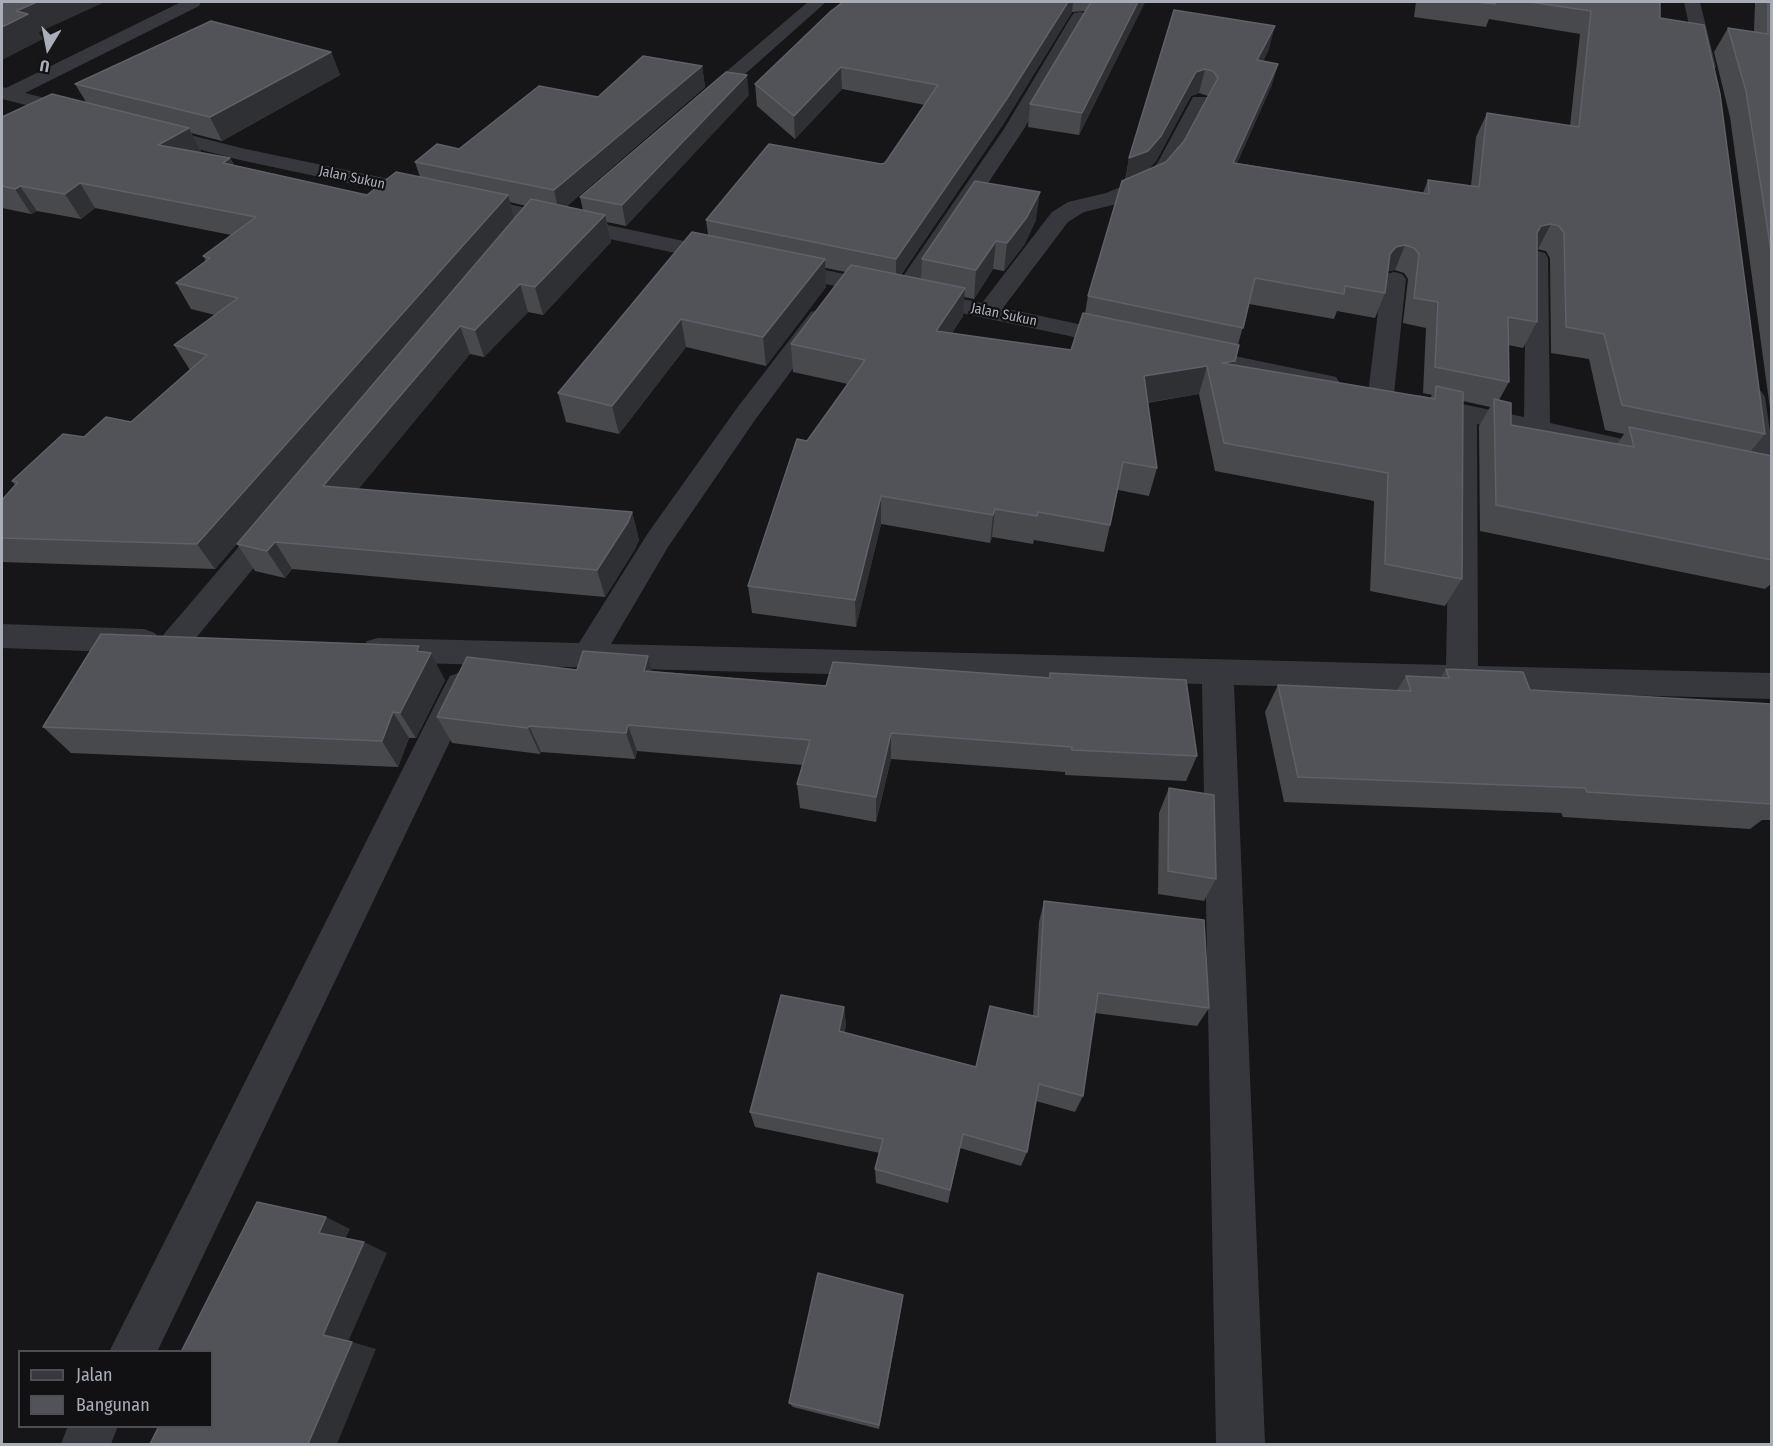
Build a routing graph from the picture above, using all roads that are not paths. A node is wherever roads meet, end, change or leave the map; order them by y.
1 (193, 2) edge
2 (818, 2) edge
3 (1692, 2) edge
4 (1080, 17) edge
5 (1710, 82) edge
6 (5, 93) edge
7 (1200, 100) dead end
8 (686, 116) edge
9 (101, 118) edge
10 (124, 124) edge
11 (581, 207) edge
12 (564, 222) junction
13 (1538, 258) edge
14 (740, 260) edge
15 (763, 264) edge
16 (1394, 279) dead end
17 (845, 282) junction
18 (903, 293) junction
19 (988, 312) junction
20 (1138, 344) edge
21 (1173, 351) edge
22 (1749, 372) edge
23 (1362, 390) junction
24 (1464, 413) junction
25 (1537, 428) junction
26 (1638, 450) edge
27 (1758, 475) edge
28 (287, 509) edge
29 (2, 636) edge
30 (175, 642) junction
31 (209, 643) edge
32 (348, 649) edge
33 (476, 654) junction
34 (587, 656) junction
35 (1218, 672) junction
36 (1462, 678) junction
37 (1772, 686) edge
38 (133, 1350) edge
39 (93, 1428) edge
40 (85, 1444) edge
41 (1242, 1444) edge

1 - 6 street
2 - 8 street
3 - 5 street
4 - 18 street
6 - 9 street
7 - 19 street
10 - 12 street, Jalan Sukun
11 - 12 street
12 - 14 street, Jalan Sukun
13 - 25 street
15 - 17 street, Jalan Sukun
16 - 23 street
17 - 18 street, Jalan Sukun
17 - 34 street
18 - 19 street, Jalan Sukun
19 - 20 street, Jalan Sukun
21 - 23 street
22 - 27 street
23 - 24 street
24 - 25 street
24 - 36 street
25 - 26 street
28 - 30 street
29 - 30 street
30 - 31 street
32 - 33 street
33 - 34 street
33 - 38 street
34 - 35 street
35 - 36 street
35 - 41 street
36 - 37 street
39 - 40 street

